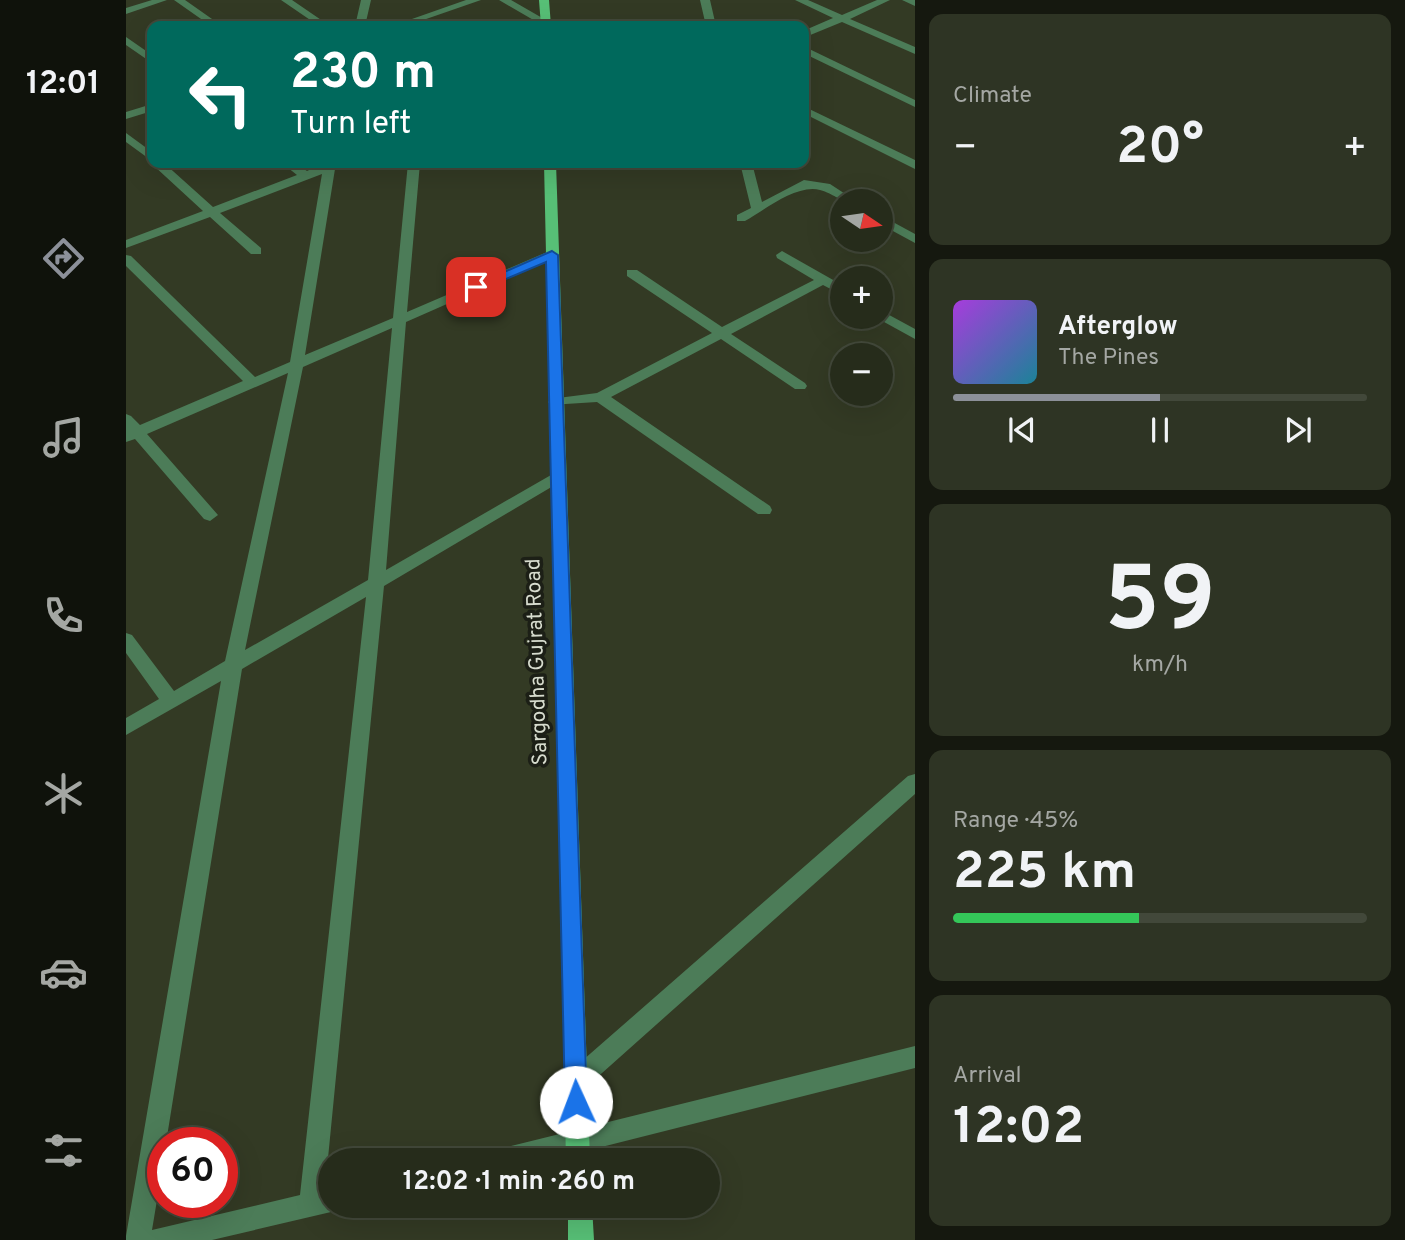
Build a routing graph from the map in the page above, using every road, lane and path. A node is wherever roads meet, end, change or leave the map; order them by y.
1 (162, 0) edge
2 (179, 0) edge
3 (286, 0) edge
4 (366, 0) edge
5 (476, 0) edge
6 (504, 0) edge
7 (544, 0) edge
8 (705, 0) edge
9 (800, 0) edge
10 (885, 0) edge
11 (907, 0) edge
12 (915, 3) edge
13 (126, 10) edge
14 (842, 18) junction
15 (210, 21) edge
16 (317, 21) edge
17 (361, 21) edge
18 (428, 21) edge
19 (539, 21) edge
20 (546, 21) edge
21 (710, 21) edge
22 (809, 32) edge
23 (126, 40) edge
24 (915, 51) edge
25 (809, 52) edge
26 (147, 56) edge
27 (915, 104) edge
28 (147, 109) edge
29 (809, 112) edge
30 (126, 116) edge
31 (126, 136) edge
32 (147, 154) edge
33 (915, 165) edge
34 (163, 168) edge
35 (295, 168) edge
36 (324, 168) edge
37 (332, 168) edge
38 (414, 168) edge
39 (550, 168) edge
40 (747, 168) edge
41 (306, 176) junction
42 (830, 189) edge
43 (757, 208) junction
44 (213, 211) junction
45 (741, 218) dead end
46 (893, 226) edge
47 (915, 239) edge
48 (126, 244) edge
49 (256, 251) dead end
50 (552, 255) junction
51 (782, 255) dead end
52 (126, 259) edge
53 (632, 273) dead end
54 (823, 280) junction
55 (830, 284) edge
56 (400, 319) junction
57 (893, 322) edge
58 (722, 333) junction
59 (915, 335) edge
60 (297, 363) junction
61 (252, 382) junction
62 (800, 386) dead end
63 (600, 397) junction
64 (555, 402) junction
65 (126, 419) edge
66 (131, 434) edge
67 (557, 480) junction
68 (764, 510) dead end
69 (210, 514) dead end
70 (376, 584) junction
71 (126, 640) edge
72 (233, 666) junction
73 (171, 701) junction
74 (126, 727) edge
75 (915, 782) edge
76 (915, 1057) edge
77 (575, 1082) junction
78 (326, 1148) edge
79 (578, 1148) edge
80 (592, 1148) edge
81 (318, 1203) edge
82 (580, 1218) edge
83 (138, 1240) edge
84 (158, 1240) edge
85 (581, 1240) edge

1 - 13 street
2 - 15 street
3 - 16 street
4 - 17 street
5 - 18 street
6 - 19 street
7 - 20 main road
8 - 21 street
9 - 14 street
10 - 14 street
11 - 12 street
14 - 22 street
14 - 24 street
23 - 26 street
25 - 27 street
28 - 30 street
29 - 33 street
31 - 32 street
34 - 44 street
35 - 41 street
36 - 41 street
37 - 60 street
38 - 56 street
39 - 50 main road, Sargodha Gujrat Road
40 - 43 street
41 - 44 street
42 - 43 street
43 - 45 street
44 - 48 street
44 - 49 street
46 - 47 street
50 - 56 street
50 - 64 main road, Sargodha Gujrat Road
51 - 54 street
52 - 61 street
53 - 58 street
54 - 55 street
54 - 58 street
56 - 60 street
56 - 70 street
57 - 59 street
58 - 62 street
58 - 63 street
60 - 61 street
60 - 72 street
61 - 66 street
63 - 64 street
63 - 68 street
64 - 67 main road, Sargodha Gujrat Road
65 - 66 street
66 - 69 street
67 - 70 street
67 - 77 main road, Sargodha Gujrat Road
70 - 72 street
70 - 78 street
71 - 73 street
72 - 73 street
72 - 83 street
73 - 74 street
75 - 77 street
76 - 80 street
77 - 79 main road, Sargodha Gujrat Road
81 - 84 street
82 - 85 main road

